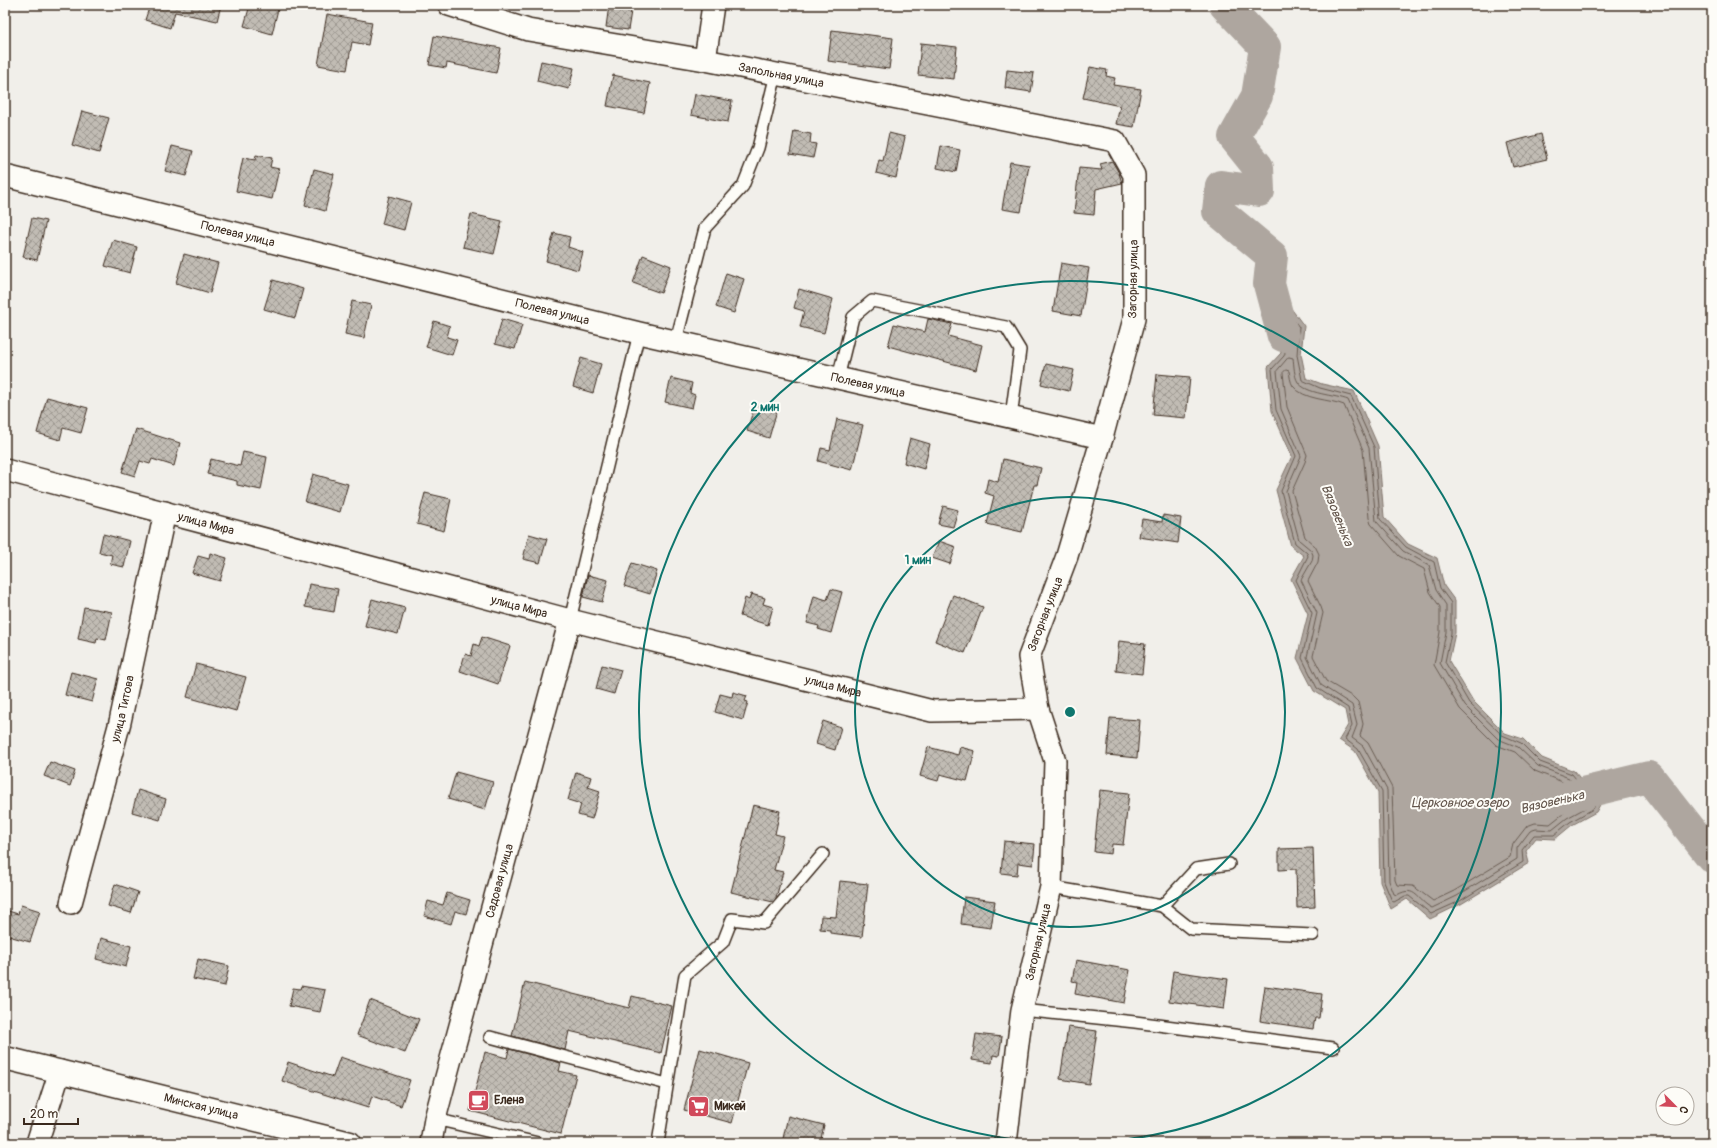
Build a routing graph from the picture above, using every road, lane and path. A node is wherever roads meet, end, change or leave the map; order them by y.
1 (449, 5) edge
2 (713, 5) edge
3 (705, 60) junction
4 (776, 74) junction
5 (1115, 141) joint
6 (5, 176) edge
7 (639, 332) junction
8 (676, 341) junction
9 (838, 378) junction
10 (1011, 417) junction
11 (1102, 438) junction
12 (5, 470) edge
13 (165, 512) junction
14 (570, 620) junction
15 (1038, 709) junction
16 (823, 854) dead end
17 (1229, 864) dead end
18 (1052, 887) junction
19 (71, 903) dead end
20 (1162, 906) junction
21 (1312, 935) dead end
22 (1022, 1010) junction
23 (490, 1037) dead end
24 (1333, 1048) dead end
25 (5, 1058) edge
26 (60, 1071) junction
27 (667, 1084) junction
28 (435, 1119) junction
29 (37, 1143) edge
30 (350, 1143) edge
31 (431, 1143) edge
32 (538, 1143) edge
33 (658, 1143) edge
34 (1006, 1143) edge

1 - 3 street, Запольная улица
2 - 3 street
3 - 4 street, Запольная улица
4 - 5 street, Запольная улица
4 - 8 lane
5 - 11 street, Загорная улица
6 - 7 street, Полевая улица
7 - 8 street, Полевая улица
7 - 14 lane
8 - 9 street, Полевая улица
9 - 10 street, Полевая улица
9 - 10 lane
10 - 11 street, Полевая улица
11 - 15 street, Загорная улица
12 - 13 street, улица Мира
13 - 14 street, улица Мира
13 - 19 street, улица Титова
14 - 15 street, улица Мира
14 - 28 street, Садовая улица
15 - 18 street, Загорная улица
16 - 27 lane
17 - 20 lane
18 - 20 lane
18 - 22 street, Загорная улица
20 - 21 lane
22 - 24 lane
22 - 34 street, Загорная улица
23 - 27 lane
25 - 26 main road, Минская улица
26 - 29 street
26 - 30 main road, Минская улица
27 - 33 lane
28 - 31 street, Садовая улица
28 - 32 lane

